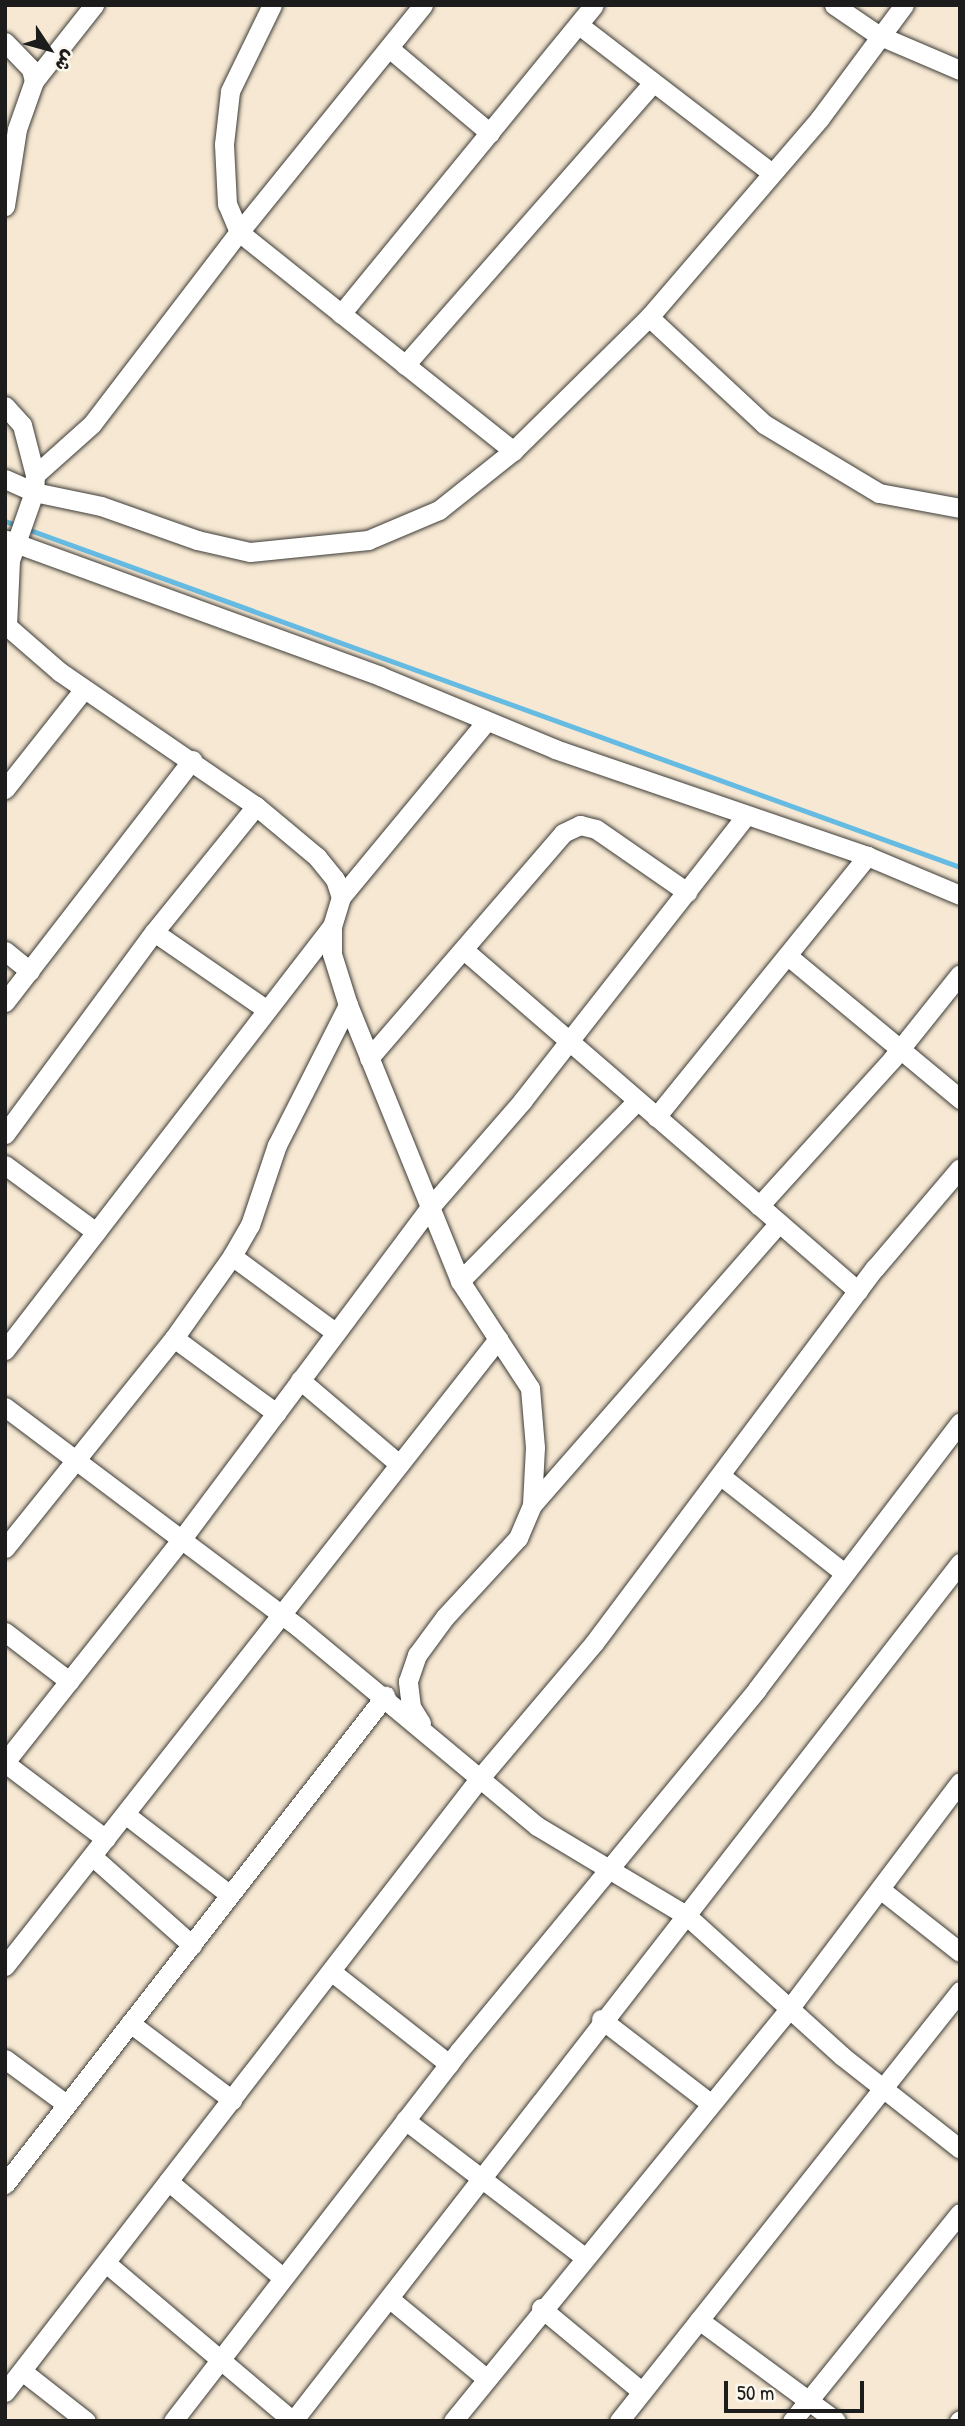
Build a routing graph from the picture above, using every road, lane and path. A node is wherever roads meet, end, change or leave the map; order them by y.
1 (94, 5) edge
2 (272, 5) edge
3 (423, 5) edge
4 (594, 5) edge
5 (834, 5) edge
6 (904, 5) edge
7 (579, 25) junction
8 (878, 35) junction
9 (5, 42) edge
10 (389, 48) junction
11 (960, 69) edge
12 (34, 81) junction
13 (653, 82) junction
14 (490, 133) junction
15 (772, 173) junction
16 (5, 206) edge
17 (239, 232) junction
18 (341, 314) junction
19 (649, 317) junction
20 (405, 365) junction
21 (5, 406) edge
22 (513, 451) junction
23 (5, 478) edge
24 (35, 484) junction
25 (960, 508) edge
26 (10, 552) edge
27 (84, 689) junction
28 (486, 722) junction
29 (192, 760) junction
30 (5, 789) edge
31 (256, 806) junction
32 (746, 816) junction
33 (867, 856) junction
34 (687, 892) junction
35 (960, 895) edge
36 (341, 897) junction
37 (332, 926) junction
38 (154, 932) junction
39 (464, 950) junction
40 (5, 951) edge
41 (788, 956) junction
42 (30, 971) junction
43 (960, 974) edge
44 (5, 1002) edge
45 (348, 1005) junction
46 (267, 1010) junction
47 (569, 1042) junction
48 (900, 1049) junction
49 (369, 1058) junction
50 (960, 1099) edge
51 (637, 1101) junction
52 (656, 1117) junction
53 (5, 1134) edge
54 (5, 1165) edge
55 (960, 1168) edge
56 (431, 1206) junction
57 (759, 1206) junction
58 (779, 1223) junction
59 (96, 1232) junction
60 (232, 1256) junction
61 (460, 1281) junction
62 (858, 1291) junction
63 (336, 1333) junction
64 (173, 1338) junction
65 (498, 1339) junction
66 (5, 1350) edge
67 (300, 1380) junction
68 (5, 1407) edge
69 (276, 1412) junction
70 (960, 1423) edge
71 (75, 1460) junction
72 (398, 1463) junction
73 (721, 1476) junction
74 (532, 1504) junction
75 (181, 1540) junction
76 (5, 1548) edge
77 (960, 1563) edge
78 (844, 1572) junction
79 (281, 1615) junction
80 (5, 1632) edge
81 (69, 1681) junction
82 (385, 1696) junction
83 (423, 1727) junction
84 (5, 1762) edge
85 (479, 1779) junction
86 (960, 1782) edge
87 (125, 1814) junction
88 (106, 1839) junction
89 (92, 1856) junction
90 (606, 1870) junction
91 (880, 1889) junction
92 (229, 1894) junction
93 (686, 1915) junction
94 (192, 1945) junction
95 (960, 1952) edge
96 (5, 1966) edge
97 (332, 1972) junction
98 (960, 1991) edge
99 (789, 2009) junction
100 (601, 2019) junction
101 (130, 2023) junction
102 (5, 2059) edge
103 (449, 2064) junction
104 (882, 2089) junction
105 (232, 2099) junction
106 (65, 2103) junction
107 (710, 2103) junction
108 (405, 2120) junction
109 (960, 2149) edge
110 (483, 2180) junction
111 (168, 2181) junction
112 (5, 2184) edge
113 (960, 2213) edge
114 (583, 2256) junction
115 (107, 2263) junction
116 (283, 2278) junction
117 (390, 2298) junction
118 (541, 2308) junction
119 (699, 2320) junction
120 (221, 2359) junction
121 (22, 2371) junction
122 (486, 2378) junction
123 (5, 2392) edge
124 (642, 2392) junction
125 (808, 2400) junction
126 (86, 2421) edge
127 (173, 2421) edge
128 (293, 2421) edge
129 (453, 2421) edge
130 (619, 2421) edge
131 (792, 2421) edge
132 (836, 2421) edge

1 - 12 street
2 - 17 street
3 - 10 street
4 - 7 street
5 - 8 street
6 - 8 street
7 - 13 street
7 - 14 street
8 - 11 street
8 - 15 street
9 - 12 street
10 - 14 street
10 - 17 street
12 - 16 street
13 - 15 street
13 - 20 street
14 - 18 street
15 - 19 street
17 - 18 street
17 - 24 street
18 - 20 street
19 - 22 street
19 - 25 street
20 - 22 street
21 - 24 street
22 - 24 street
23 - 24 street
24 - 26 street
26 - 27 street
26 - 28 street
27 - 29 street
27 - 30 street
28 - 32 street
28 - 36 street
29 - 31 street
29 - 42 street
31 - 36 street
31 - 38 street
32 - 33 street
32 - 34 street
33 - 35 street
33 - 41 street
34 - 39 street
34 - 47 street
36 - 37 street
37 - 45 street
37 - 46 street
38 - 46 street
38 - 53 street
39 - 47 street
39 - 49 street
40 - 42 street
41 - 48 street
41 - 52 street
42 - 44 street
43 - 48 street
45 - 49 street
45 - 60 street
46 - 59 street
47 - 51 street
47 - 56 street
48 - 50 street
48 - 57 street
49 - 56 street
51 - 52 street
51 - 61 street
52 - 57 street
54 - 59 street
55 - 62 street
56 - 61 street
56 - 63 street
57 - 58 street
58 - 62 street
58 - 74 street
59 - 66 street
60 - 63 street
60 - 64 street
61 - 65 street
62 - 73 street
63 - 67 street
64 - 69 street
64 - 71 street
65 - 72 street
65 - 74 street
67 - 69 street
67 - 72 street
68 - 71 street
69 - 75 street
70 - 78 street
71 - 75 street
71 - 76 street
72 - 79 street
73 - 78 street
73 - 85 street
74 - 83 street
75 - 79 street
75 - 81 street
77 - 93 street
78 - 90 street
79 - 82 street
79 - 87 street
80 - 81 street
81 - 84 street
82 - 83 street
82 - 92 street
83 - 85 street
84 - 88 street
85 - 90 street
85 - 97 street
86 - 91 street
87 - 88 street
87 - 92 street
88 - 89 street
89 - 94 street
89 - 96 street
90 - 93 street
90 - 103 street
91 - 95 street
91 - 99 street
92 - 94 street
93 - 99 street
93 - 100 street
94 - 101 street
97 - 103 street
97 - 105 street
98 - 104 street
99 - 104 street
99 - 107 street
100 - 107 street
100 - 110 street
101 - 105 street
101 - 106 street
102 - 106 street
103 - 108 street
104 - 109 street
104 - 119 street
105 - 111 street
106 - 112 street
107 - 114 street
108 - 110 street
108 - 116 street
110 - 114 street
110 - 117 street
111 - 115 street
111 - 116 street
113 - 125 street
114 - 118 street
115 - 120 street
115 - 121 street
116 - 120 street
117 - 122 street
117 - 128 street
118 - 122 street
118 - 124 street
119 - 124 street
119 - 125 street
120 - 127 street
120 - 128 street
121 - 123 street
121 - 126 street
122 - 129 street
124 - 130 street
125 - 131 street
125 - 132 street

